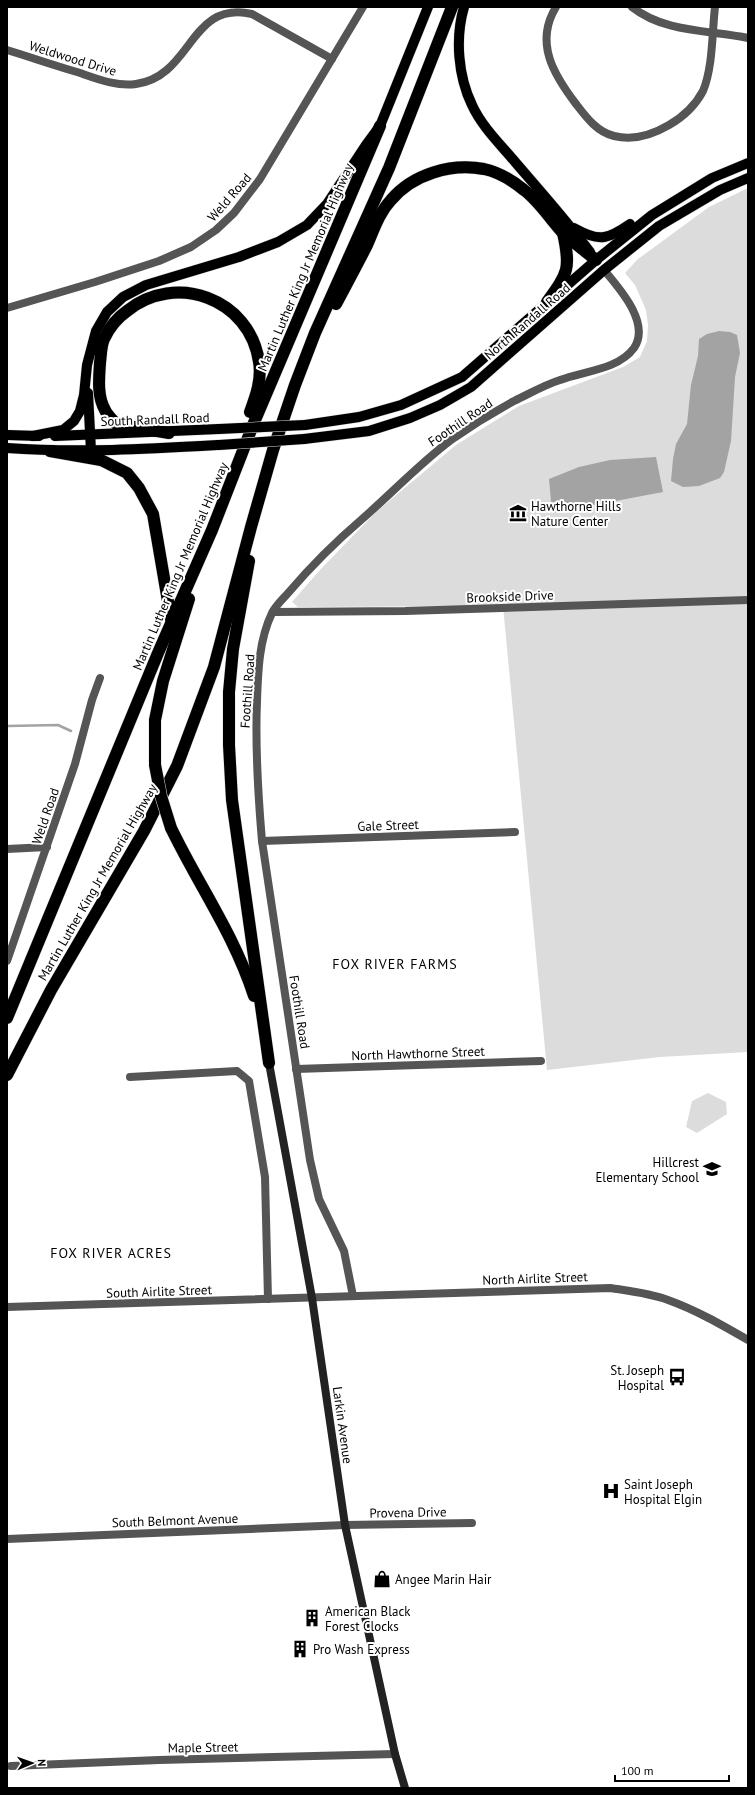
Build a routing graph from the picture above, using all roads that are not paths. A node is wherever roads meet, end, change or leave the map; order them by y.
1 (363, 7) edge
2 (428, 7) edge
3 (452, 7) edge
4 (464, 7) edge
5 (556, 7) edge
6 (632, 7) edge
7 (715, 7) edge
8 (713, 32) junction
9 (748, 38) edge
10 (7, 50) edge
11 (332, 60) junction
12 (380, 126) junction
13 (748, 163) edge
14 (748, 178) edge
15 (676, 200) junction
16 (567, 230) junction
17 (596, 260) junction
18 (604, 270) junction
19 (547, 302) junction
20 (7, 308) edge
21 (315, 333) junction
22 (86, 365) junction
23 (305, 425) joint
24 (169, 432) junction
25 (7, 435) edge
26 (90, 435) junction
27 (33, 436) junction
28 (7, 448) edge
29 (273, 450) junction
30 (50, 451) junction
31 (91, 451) junction
32 (212, 530) junction
33 (748, 600) edge
34 (272, 612) junction
35 (171, 619) junction
36 (158, 653) junction
37 (100, 678) dead end
38 (515, 832) dead end
39 (262, 841) junction
40 (47, 847) junction
41 (7, 849) edge
42 (7, 961) edge
43 (7, 1018) edge
44 (541, 1061) dead end
45 (269, 1063) junction
46 (296, 1069) junction
47 (7, 1075) edge
48 (130, 1077) dead end
49 (353, 1296) junction
50 (312, 1298) junction
51 (268, 1300) junction
52 (7, 1307) edge
53 (748, 1340) edge
54 (472, 1523) dead end
55 (345, 1525) junction
56 (7, 1539) edge
57 (395, 1754) junction
58 (11, 1766) dead end
59 (405, 1788) edge

1 - 11 street, Weld Road
2 - 12 main road
3 - 21 highway, Martin Luther King Jr Memorial Highway
4 - 16 main road
5 - 8 street
6 - 8 street
7 - 8 street
8 - 9 street
10 - 11 street, Weldwood Drive
11 - 20 street, Weld Road
12 - 22 main road
12 - 32 highway, Martin Luther King Jr Memorial Highway
13 - 15 main road, North Randall Road
14 - 18 main road, North Randall Road
15 - 16 main road
15 - 17 main road, North Randall Road
16 - 17 highway
16 - 19 highway
16 - 21 highway
17 - 18 main road, Foothill Road
17 - 19 main road, North Randall Road
18 - 31 main road, North Randall Road, bridge
18 - 34 street, Foothill Road
19 - 23 main road, North Randall Road
21 - 29 highway, Martin Luther King Jr Memorial Highway
22 - 26 main road
22 - 27 main road
23 - 24 main road, South Randall Road, bridge
24 - 26 main road, South Randall Road
24 - 35 highway
25 - 27 main road, South Randall Road
26 - 27 main road, South Randall Road
26 - 31 main road
28 - 30 main road
29 - 45 highway
29 - 47 highway, Martin Luther King Jr Memorial Highway
30 - 31 main road
30 - 35 highway
32 - 36 highway, Martin Luther King Jr Memorial Highway
32 - 45 highway, bridge
33 - 34 street, Brookside Drive
34 - 39 street, Foothill Road
35 - 36 highway
36 - 43 highway, Martin Luther King Jr Memorial Highway
37 - 40 street, Weld Road
38 - 39 street, Gale Street
39 - 46 street, Foothill Road
40 - 41 street
40 - 42 street, Weld Road
44 - 46 street, North Hawthorne Street
45 - 50 main road, Larkin Avenue
46 - 49 street, Foothill Road
48 - 51 street
49 - 50 street, North Airlite Street
49 - 53 street, North Airlite Street
50 - 51 street, South Airlite Street
50 - 55 main road, Larkin Avenue
51 - 52 street, South Airlite Street
54 - 55 street, Provena Drive
55 - 56 street, South Belmont Avenue
55 - 57 main road, Larkin Avenue
57 - 58 street, Maple Street
57 - 59 main road, Larkin Avenue

